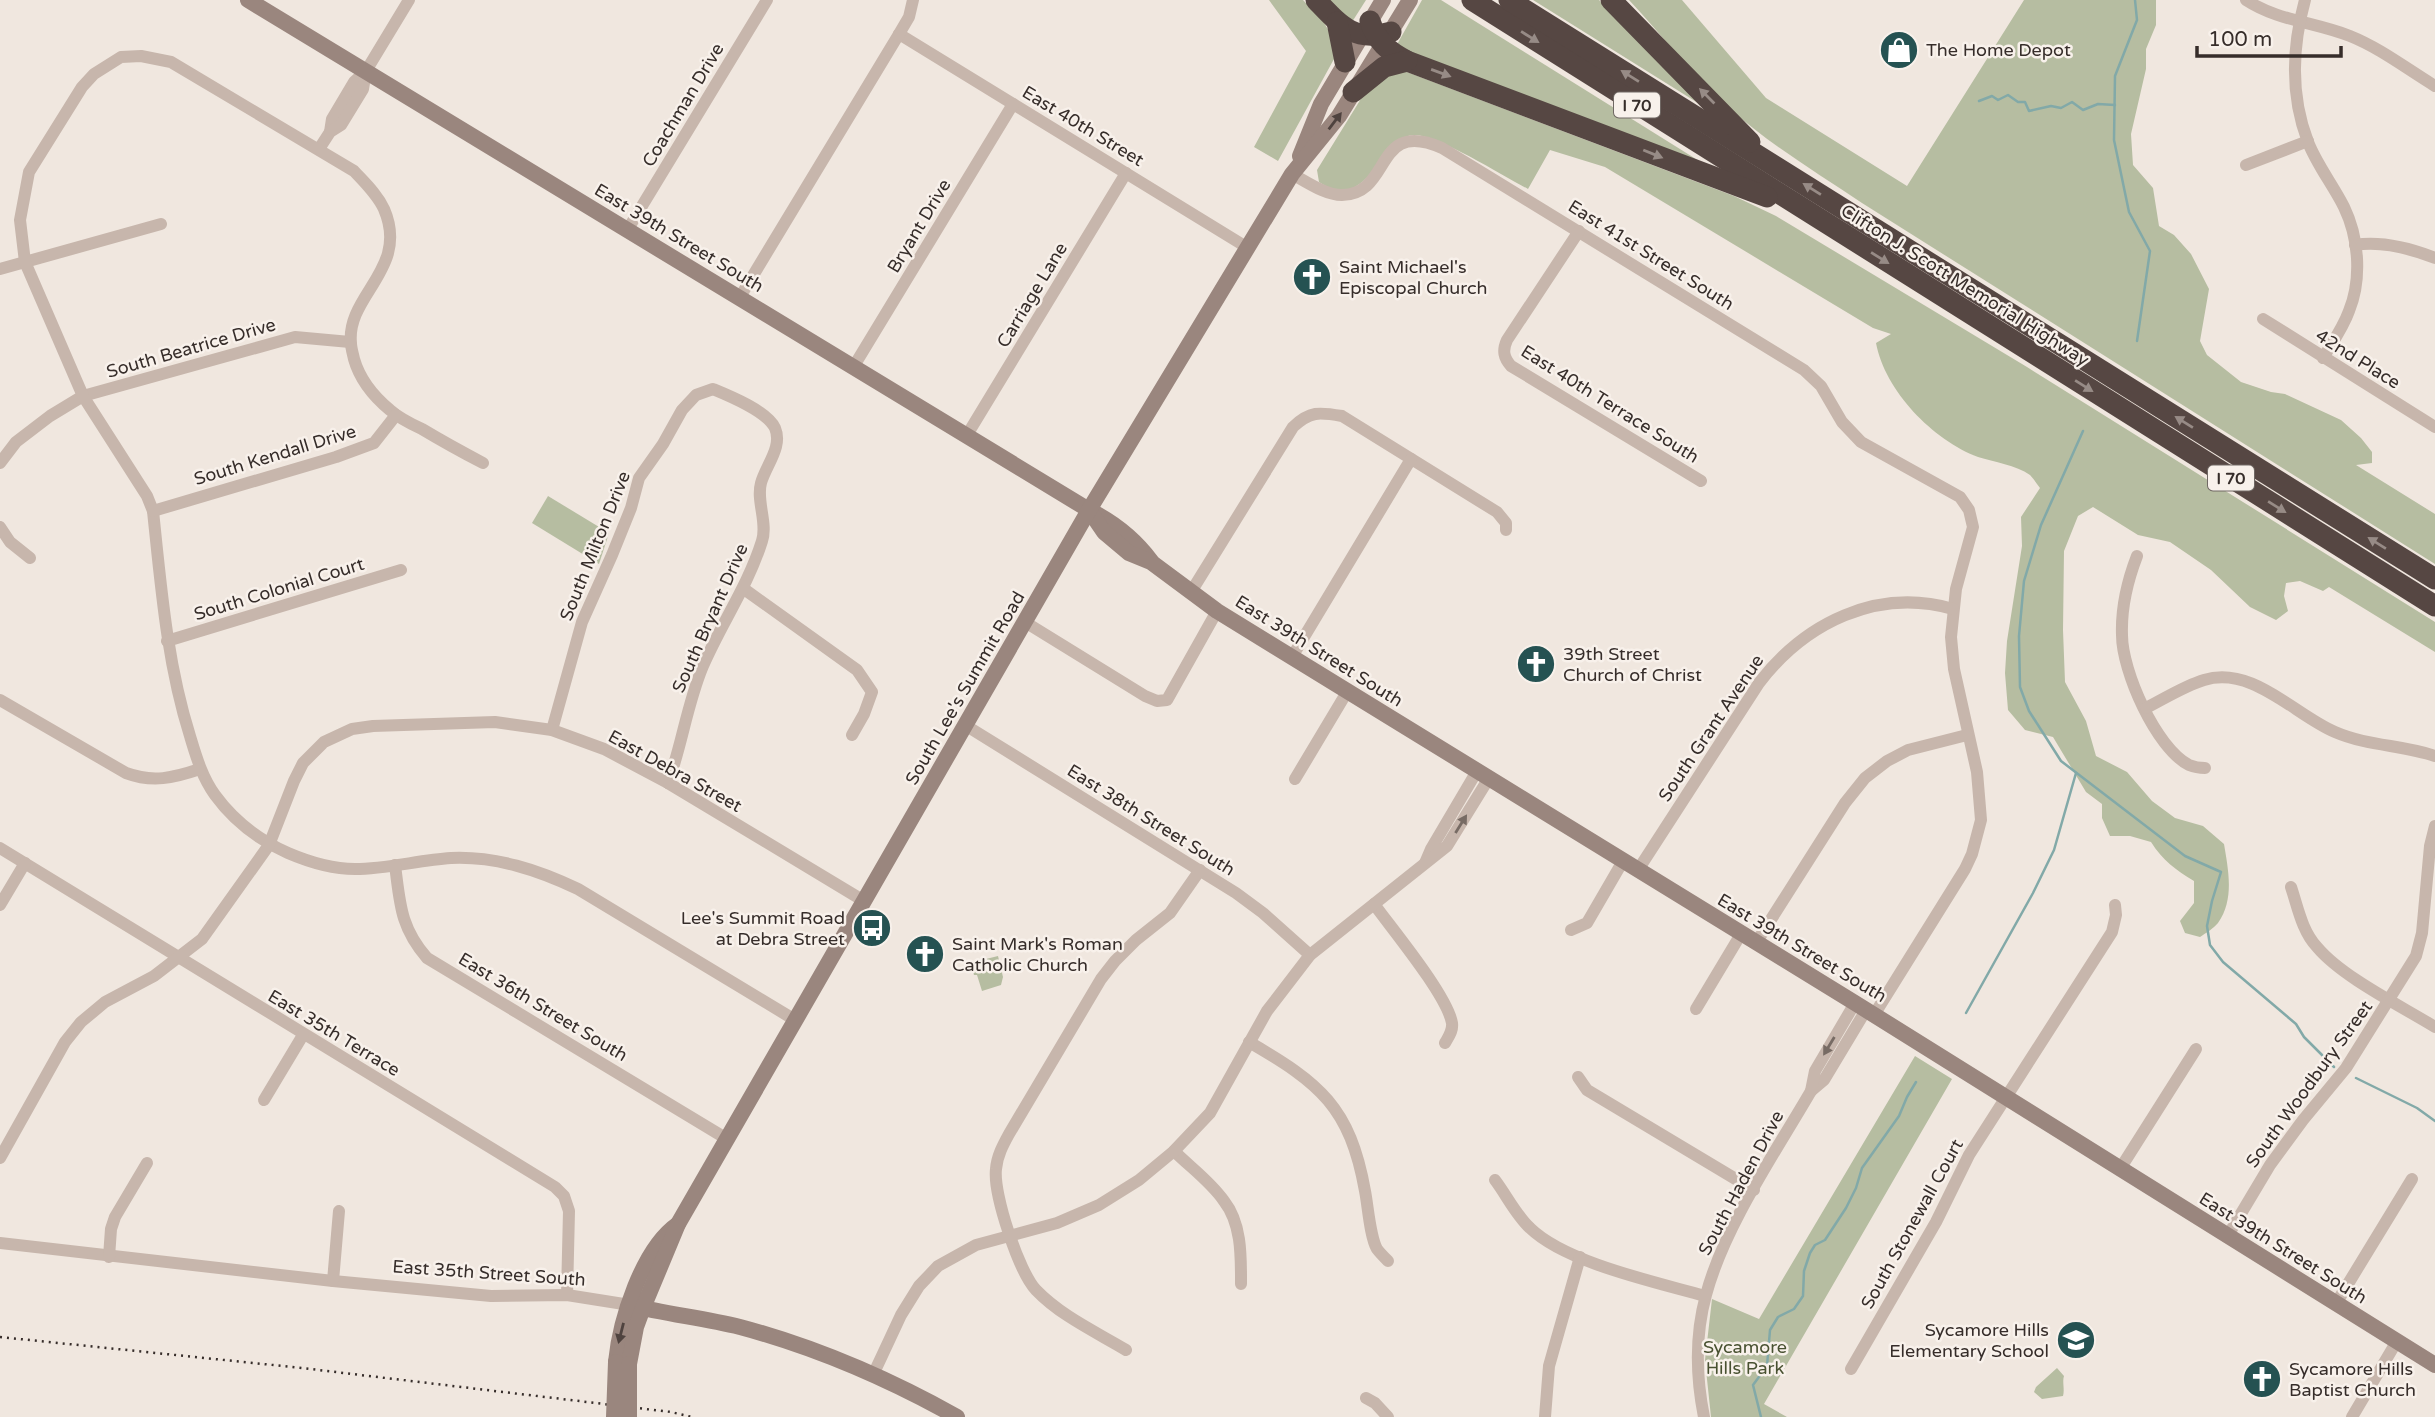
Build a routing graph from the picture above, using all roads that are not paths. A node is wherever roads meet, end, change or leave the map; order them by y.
1 (248, 0) edge
2 (409, 0) edge
3 (767, 0) edge
4 (913, 0) edge
5 (1316, 0) edge
6 (1383, 0) edge
7 (1472, 0) edge
8 (1509, 0) edge
9 (1611, 0) edge
10 (2246, 0) edge
11 (2305, 0) edge
12 (1409, 3) edge
13 (268, 5) edge
14 (1337, 22) junction
15 (2299, 22) junction
16 (900, 34) junction
17 (1376, 34) junction
18 (1408, 61) junction
19 (1345, 62) junction
20 (366, 71) junction
21 (2435, 86) edge
22 (1353, 92) junction
23 (1013, 104) junction
24 (2308, 141) junction
25 (319, 149) junction
26 (1771, 164) junction
27 (2246, 165) dead end
28 (1126, 173) junction
29 (1293, 174) junction
30 (1801, 209) junction
31 (162, 224) dead end
32 (628, 229) junction
33 (1579, 232) junction
34 (2355, 245) junction
35 (1248, 248) junction
36 (2435, 258) edge
37 (25, 262) junction
38 (0, 269) edge
39 (740, 297) junction
40 (2263, 320) dead end
41 (350, 342) junction
42 (2323, 358) junction
43 (853, 366) junction
44 (83, 396) junction
45 (396, 415) junction
46 (774, 426) joint
47 (2435, 427) edge
48 (967, 435) junction
49 (1411, 459) junction
50 (0, 463) edge
51 (483, 463) dead end
52 (1701, 481) dead end
53 (1089, 510) junction
54 (1969, 510) joint
55 (153, 511) junction
56 (0, 527) edge
57 (1506, 530) dead end
58 (2137, 556) dead end
59 (30, 558) dead end
60 (401, 570) dead end
61 (2435, 579) edge
62 (744, 589) junction
63 (1191, 592) junction
64 (2435, 606) edge
65 (1953, 609) junction
66 (1217, 611) junction
67 (1025, 622) junction
68 (167, 641) junction
69 (1292, 657) junction
70 (1347, 692) junction
71 (0, 700) edge
72 (2146, 708) junction
73 (965, 725) junction
74 (552, 730) junction
75 (852, 735) dead end
76 (1968, 735) junction
77 (2435, 756) edge
78 (2205, 768) dead end
79 (200, 769) junction
80 (1483, 774) junction
81 (1295, 779) dead end
82 (668, 783) junction
83 (2435, 826) edge
84 (269, 845) junction
85 (0, 848) edge
86 (1623, 861) junction
87 (25, 863) junction
88 (395, 864) junction
89 (1200, 870) junction
90 (1639, 870) junction
91 (2291, 887) dead end
92 (864, 901) junction
93 (1374, 904) junction
94 (0, 905) edge
95 (2115, 905) dead end
96 (1571, 930) dead end
97 (1741, 934) junction
98 (1756, 943) junction
99 (1310, 955) junction
100 (178, 958) junction
101 (2390, 999) junction
102 (1696, 1009) dead end
103 (1865, 1009) junction
104 (795, 1020) junction
105 (2435, 1027) edge
106 (303, 1035) junction
107 (1249, 1042) junction
108 (1445, 1043) dead end
109 (2196, 1049) dead end
110 (1578, 1077) dead end
111 (2005, 1097) junction
112 (264, 1100) dead end
113 (727, 1139) junction
114 (1174, 1151) junction
115 (0, 1158) edge
116 (147, 1163) dead end
117 (2120, 1169) junction
118 (2412, 1179) dead end
119 (1496, 1180) dead end
120 (1754, 1190) junction
121 (340, 1211) dead end
122 (1011, 1236) junction
123 (2227, 1237) junction
124 (0, 1243) edge
125 (109, 1256) junction
126 (1580, 1257) junction
127 (1388, 1261) dead end
128 (333, 1281) junction
129 (1241, 1284) dead end
130 (567, 1295) junction
131 (1705, 1296) junction
132 (2338, 1305) junction
133 (636, 1306) junction
134 (2397, 1342) junction
135 (1126, 1350) dead end
136 (623, 1363) junction
137 (2435, 1365) edge
138 (1851, 1369) dead end
139 (873, 1375) junction
140 (1366, 1398) dead end
141 (614, 1417) edge
142 (629, 1417) edge
143 (957, 1417) edge
144 (1388, 1417) edge
145 (1545, 1417) edge
146 (1704, 1417) edge
147 (2352, 1417) edge

1 - 13 main road, East 39th Street South
2 - 20 street
3 - 32 street, Coachman Drive
4 - 16 street
5 - 14 highway
6 - 17 main road, South Lee's Summit Road
7 -> 30 highway, Clifton J. Scott Memorial Highway / I 70
26 -> 8 highway, Clifton J. Scott Memorial Highway / I 70
26 -> 9 highway
10 - 15 street
11 - 15 street
12 - 17 main road, South Lee's Summit Road
13 - 20 main road, East 39th Street South
14 - 17 highway
14 - 19 highway
15 - 21 street
15 - 24 street
16 - 23 street, East 40th Street
16 - 39 street
17 - 18 highway
17 - 19 main road, South Lee's Summit Road
17 - 22 main road, South Lee's Summit Road
18 - 22 highway
18 -> 30 highway
19 - 29 main road, South Lee's Summit Road
20 - 25 street
20 - 32 main road, East 39th Street South
29 -> 22 main road, South Lee's Summit Road
23 - 28 street, East 40th Street
23 - 43 street, Bryant Drive
24 - 27 street
24 - 34 street
25 - 37 street
25 - 41 street
61 -> 26 highway, Clifton J. Scott Memorial Highway / I 70
28 - 35 street, East 40th Street
28 - 48 street, Carriage Lane
29 - 33 street, East 41st Street South
29 - 35 main road, South Lee's Summit Road
30 -> 64 highway, Clifton J. Scott Memorial Highway / I 70
31 - 37 street
32 - 39 main road, East 39th Street South
33 - 52 street, East 40th Terrace South
33 - 54 street, East 41st Street South
34 - 36 street
34 - 42 street
35 - 53 main road, South Lee's Summit Road
37 - 38 street
37 - 44 street
39 - 43 main road, East 39th Street South
40 - 42 street, 42nd Place
41 - 44 street, South Beatrice Drive
41 - 45 street
42 - 47 street, 42nd Place
43 - 48 main road, East 39th Street South
44 - 50 street, South Beatrice Drive
44 - 55 street
45 - 51 street
45 - 55 street, South Kendall Drive
46 - 62 street, South Bryant Drive
46 - 74 street, South Milton Drive
48 - 53 main road, East 39th Street South
49 - 57 street
49 - 63 street
49 - 69 street
53 - 63 main road, East 39th Street South
53 - 67 main road, South Lee's Summit Road
54 - 65 street, South Haden Drive
55 - 68 street
56 - 59 street
58 - 72 street
60 - 68 street, South Colonial Court
62 - 75 street
62 - 82 street, South Bryant Drive
63 - 66 main road, East 39th Street South
65 - 76 street, South Haden Drive
65 - 90 street, South Grant Avenue
66 - 67 street
66 - 69 main road, East 39th Street South
67 - 73 main road, South Lee's Summit Road
68 - 79 street
69 - 70 main road, East 39th Street South
70 - 80 main road, East 39th Street South
70 - 81 street
71 - 79 street
72 - 77 street
72 - 78 street
73 - 89 street, East 38th Street South
73 - 92 main road, South Lee's Summit Road
74 - 82 street, East Debra Street
74 - 84 street, East Debra Street
76 - 98 street
76 - 103 street, South Haden Drive
79 - 84 street
80 - 86 main road, East 39th Street South
80 - 93 street
82 - 92 street, East Debra Street
83 - 101 street, South Woodbury Street
84 - 88 street
84 - 100 street, East Debra Street
85 - 87 street, East 35th Terrace
86 - 90 main road, East 39th Street South
86 - 96 street
87 - 94 street
87 - 100 street, East 35th Terrace
88 - 104 street
88 - 113 street, East 36th Street South
89 - 99 street, East 38th Street South
89 - 122 street
90 - 97 main road, East 39th Street South
91 - 101 street
92 - 104 main road, South Lee's Summit Road
93 - 99 street
93 - 108 street
95 - 111 street, South Stonewall Court
97 - 98 main road, East 39th Street South
97 - 102 street
98 - 103 main road, East 39th Street South
99 - 107 street
100 - 106 street, East 35th Terrace
100 - 115 street, East Debra Street
101 - 105 street
101 - 123 street, South Woodbury Street
103 - 111 main road, East 39th Street South
103 - 120 street, South Haden Drive
104 - 113 main road, South Lee's Summit Road
106 - 112 street
106 - 130 street, East 35th Terrace
107 - 114 street
107 - 127 street
109 - 117 street
110 - 120 street
111 - 117 main road, East 39th Street South
111 - 138 street, South Stonewall Court
113 - 133 main road, South Lee's Summit Road
114 - 122 street
114 - 129 street
116 - 125 street
117 - 123 main road, East 39th Street South
118 - 132 street
119 - 126 street
120 - 131 street, South Haden Drive
121 - 128 street
122 - 135 street
122 - 139 street
123 - 132 main road, East 39th Street South
124 - 125 street, East 35th Street South
125 - 128 street, East 35th Street South
126 - 131 street
126 - 145 street
128 - 130 street, East 35th Street South
130 - 133 street, East 35th Street South
131 - 146 street, South Haden Drive
132 - 134 main road, East 39th Street South
133 - 136 main road, South Lee's Summit Road
133 - 139 main road, East 35th Street South
134 - 137 main road, East 39th Street South
134 - 147 street
136 - 141 main road, South Lee's Summit Road, bridge
136 - 142 main road, South Lee's Summit Road, bridge
139 - 143 main road, East 35th Street South
140 - 144 street

